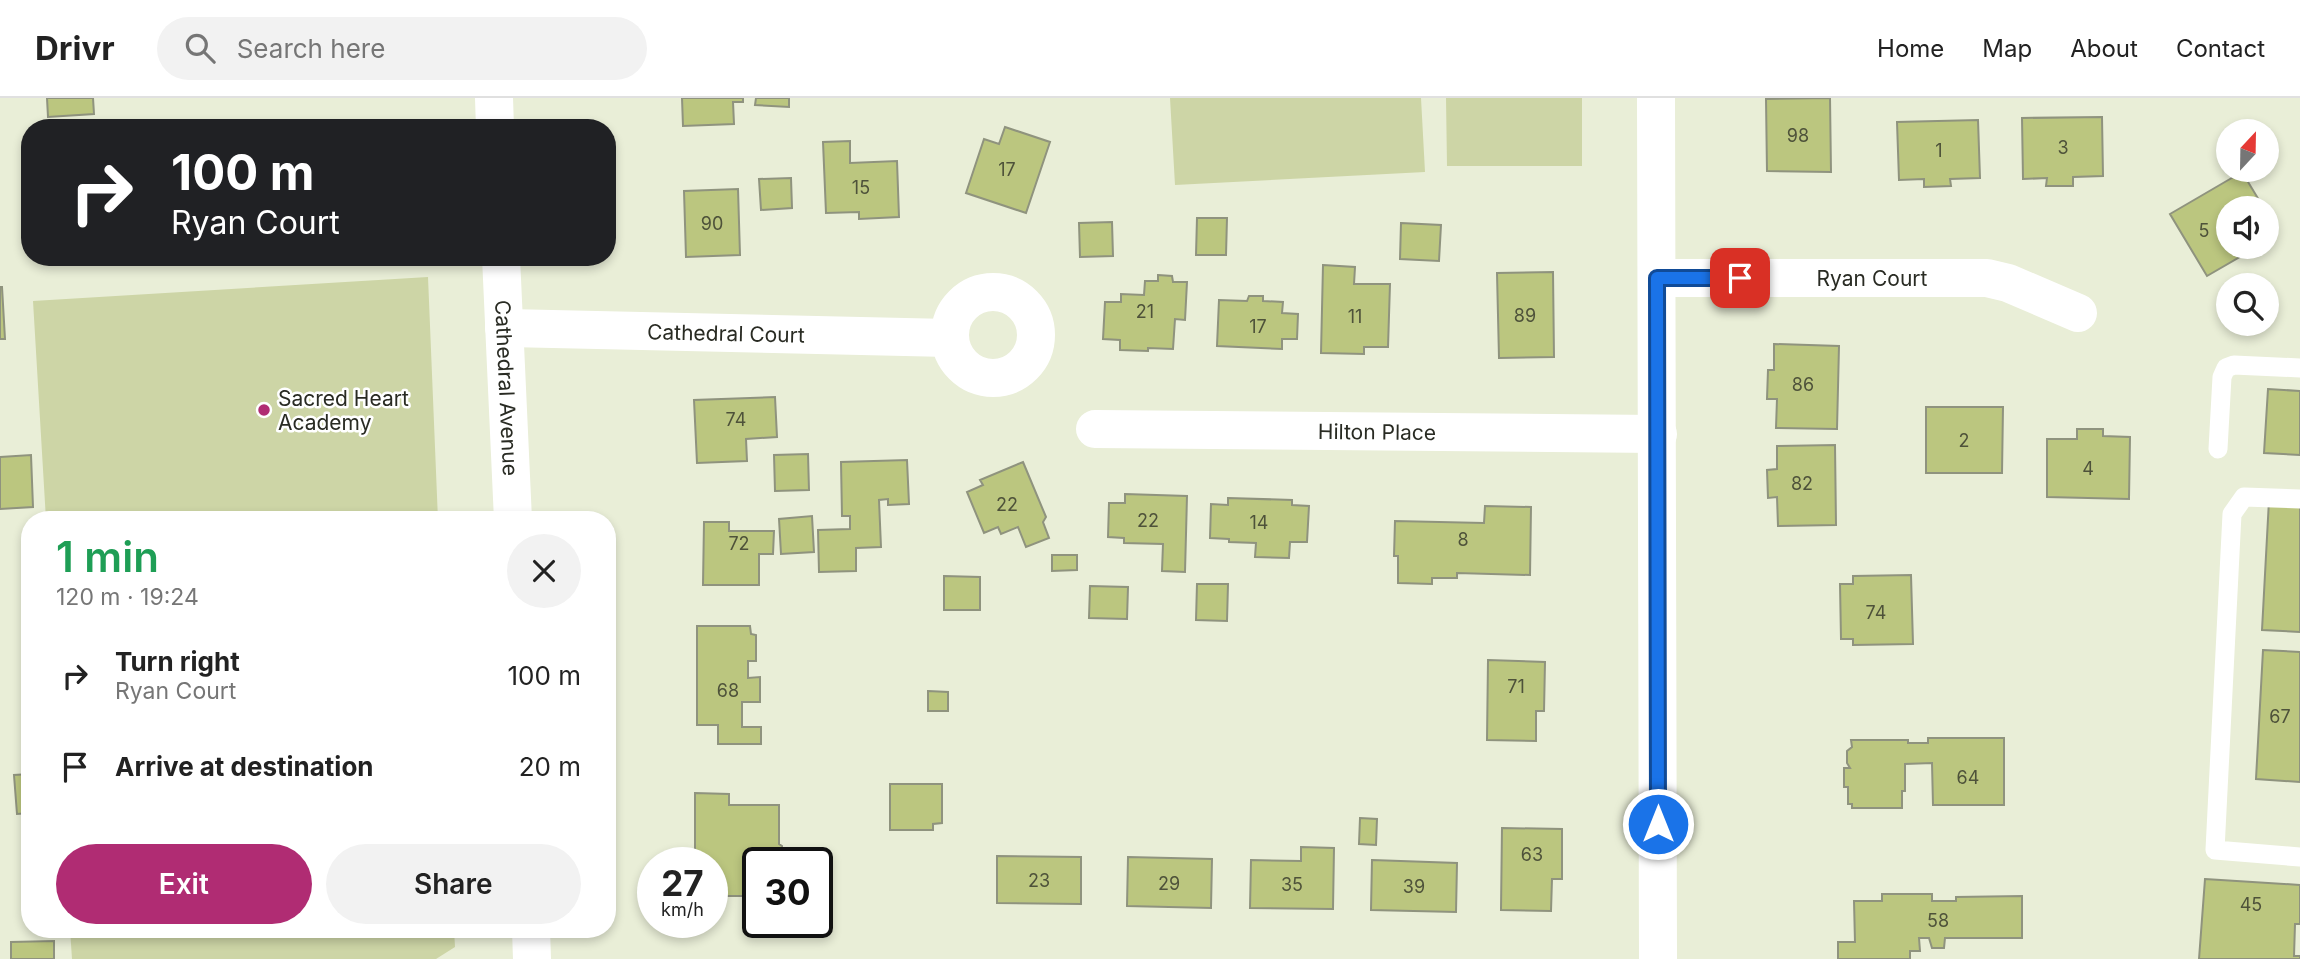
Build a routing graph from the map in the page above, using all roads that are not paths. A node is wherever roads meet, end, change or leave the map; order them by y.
1 (494, 98) edge
2 (1656, 98) edge
3 (495, 119) edge
4 (501, 266) edge
5 (1657, 278) junction
6 (2078, 313) dead end
7 (504, 328) junction
8 (950, 338) dead end
9 (2300, 369) edge
10 (1095, 429) dead end
11 (1658, 434) junction
12 (2218, 449) dead end
13 (2300, 499) edge
14 (513, 511) edge
15 (2300, 858) edge
16 (531, 938) edge
17 (532, 959) edge
18 (1658, 959) edge

1 - 3 street
2 - 5 street
4 - 7 street, Cathedral Avenue
5 - 6 street, Ryan Court
5 - 11 street
7 - 8 street, Cathedral Court
7 - 14 street, Cathedral Avenue
9 - 12 lane
10 - 11 street, Hilton Place
11 - 18 street
13 - 15 lane
16 - 17 street

